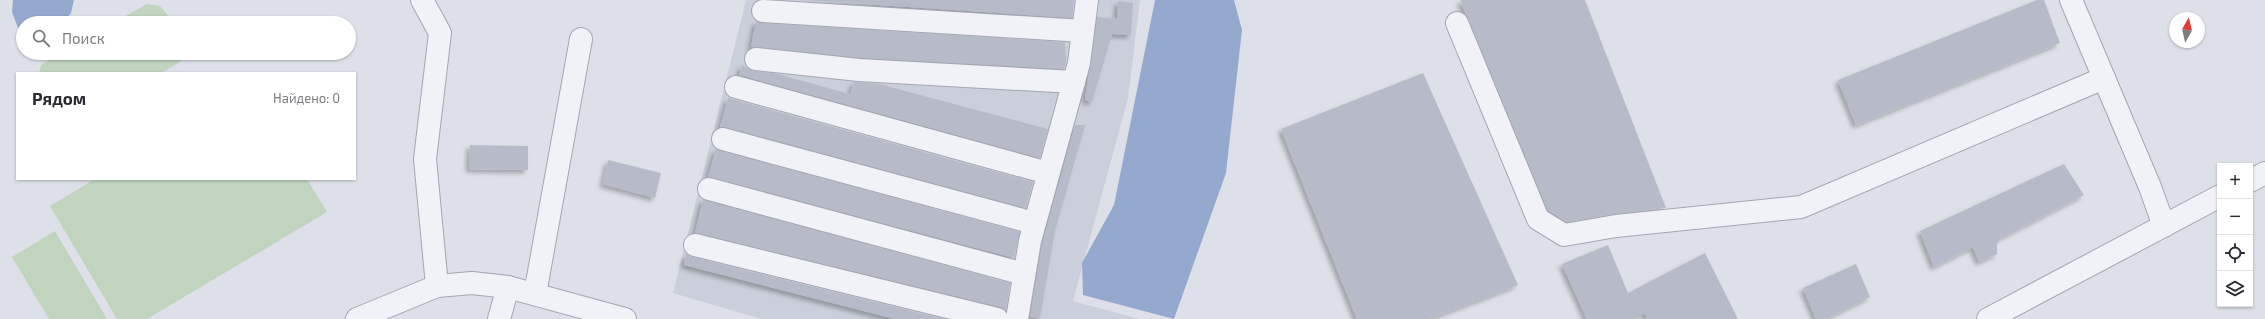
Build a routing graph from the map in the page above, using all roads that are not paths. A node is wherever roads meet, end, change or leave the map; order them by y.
1 (422, 0) edge
2 (1087, 0) edge
3 (2071, 0) edge
4 (762, 11) dead end
5 (1457, 23) dead end
6 (1083, 32) junction
7 (581, 39) dead end
8 (756, 59) dead end
9 (2104, 78) junction
10 (1074, 82) junction
11 (736, 87) dead end
12 (723, 139) dead end
13 (1048, 173) junction
14 (2265, 173) edge
15 (2253, 179) edge
16 (709, 189) dead end
17 (2217, 198) edge
18 (1034, 223) junction
19 (2164, 226) junction
20 (695, 245) dead end
21 (1024, 274) junction
22 (436, 286) junction
23 (508, 287) junction
24 (535, 294) junction
25 (357, 319) edge
26 (500, 319) edge
27 (625, 319) edge
28 (997, 319) edge
29 (1017, 319) edge
30 (1988, 319) edge

1 - 22 street
2 - 6 street
3 - 9 street
4 - 6 street
5 - 9 street
6 - 10 street
7 - 24 street
8 - 10 street
9 - 19 street
10 - 13 street
11 - 13 street
12 - 18 street
13 - 18 street
14 - 15 street
16 - 21 street
17 - 19 street
18 - 21 street
19 - 30 street
20 - 28 street
21 - 29 street
22 - 23 street
22 - 25 street
23 - 24 street
23 - 26 street
24 - 27 street

